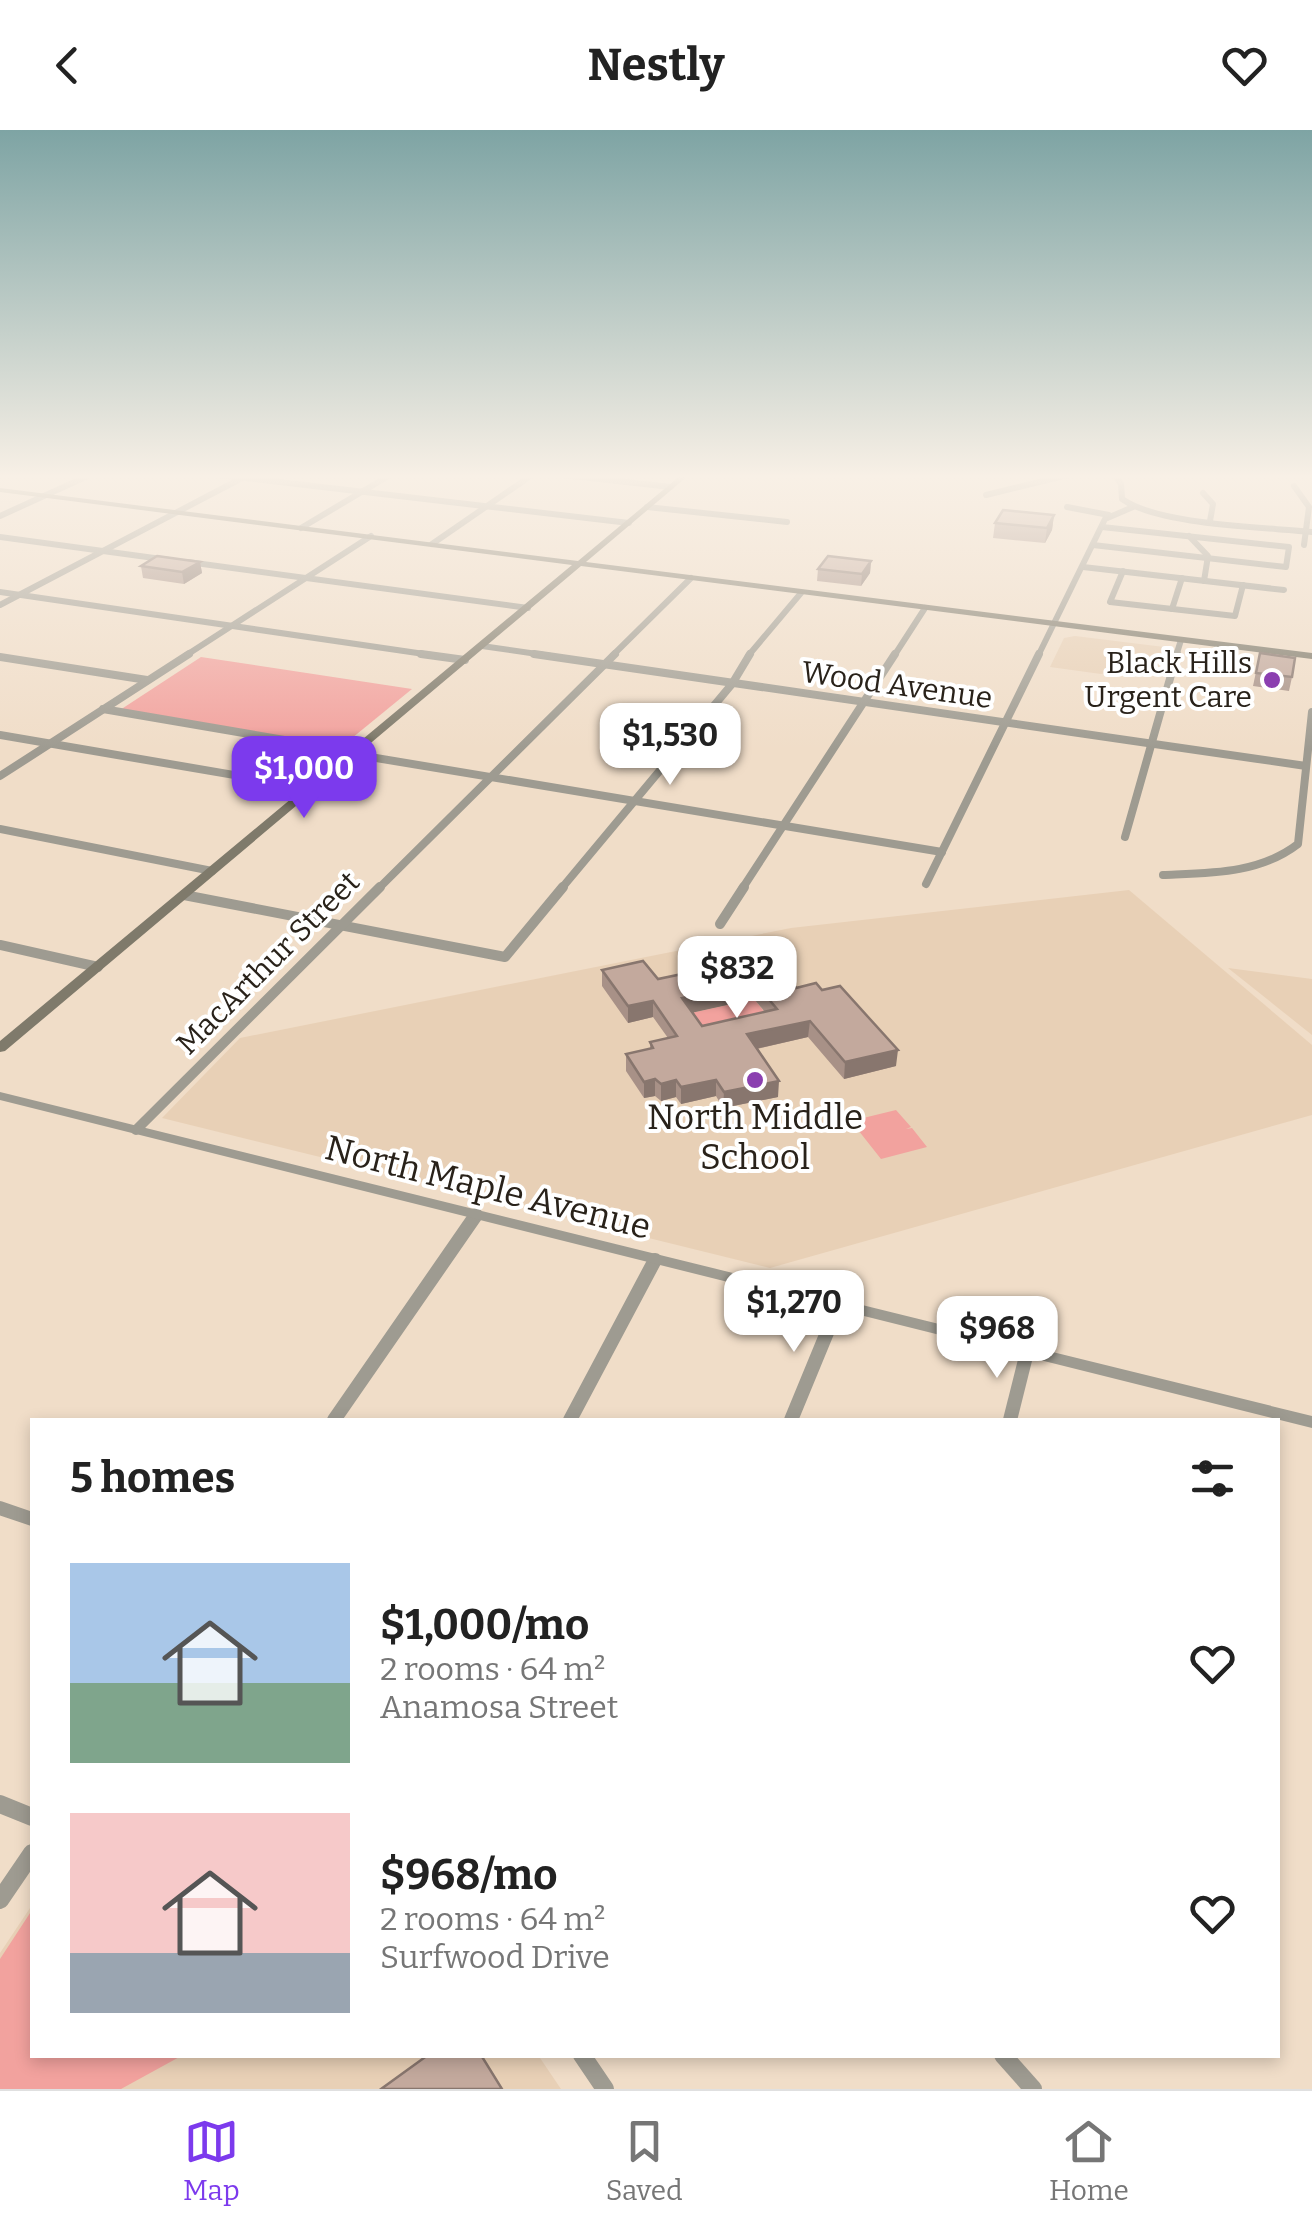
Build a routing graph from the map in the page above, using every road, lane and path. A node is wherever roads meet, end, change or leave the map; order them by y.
1 (74, 566) edge
2 (219, 566) edge
3 (324, 566) edge
4 (577, 566) edge
5 (612, 566) edge
6 (1207, 566) edge
7 (1084, 567) joint
8 (1122, 571) junction
9 (306, 578) junction
10 (691, 578) junction
11 (1182, 578) junction
12 (1204, 581) junction
13 (1243, 586) junction
14 (1284, 590) dead end
15 (0, 592) edge
16 (800, 592) junction
17 (19, 595) junction
18 (0, 605) edge
19 (528, 608) junction
20 (926, 608) junction
21 (1172, 609) junction
22 (1054, 624) junction
23 (232, 626) junction
24 (1181, 640) junction
25 (482, 646) junction
26 (1312, 656) edge
27 (0, 657) edge
28 (465, 660) junction
29 (605, 664) junction
30 (147, 680) junction
31 (732, 684) junction
32 (864, 703) junction
33 (103, 710) junction
34 (1312, 712) edge
35 (1004, 723) junction
36 (0, 735) edge
37 (50, 743) junction
38 (1152, 744) junction
39 (353, 753) junction
40 (1306, 766) junction
41 (0, 776) edge
42 (490, 778) junction
43 (310, 788) junction
44 (634, 801) junction
45 (784, 826) junction
46 (0, 829) edge
47 (1125, 836) dead end
48 (942, 852) junction
49 (212, 871) junction
50 (1163, 876) dead end
51 (926, 884) dead end
52 (184, 895) junction
53 (720, 924) dead end
54 (341, 925) junction
55 (3, 948) edge
56 (98, 967) junction
57 (0, 1048) edge
58 (0, 1096) edge
59 (136, 1130) junction
60 (476, 1215) junction
61 (655, 1260) junction
62 (838, 1306) junction
63 (1027, 1352) junction
64 (335, 1418) edge
65 (571, 1418) edge
66 (792, 1418) edge
67 (1010, 1418) edge
68 (1312, 1422) edge
69 (0, 1508) edge
70 (30, 1518) edge
71 (0, 1804) edge
72 (30, 1816) edge
73 (30, 1856) edge
74 (0, 1900) edge
75 (584, 2058) edge
76 (1006, 2058) edge
77 (605, 2089) edge
78 (1033, 2089) edge

1 - 17 street
2 - 9 street
3 - 9 street
4 - 19 main road
5 - 10 main road
6 - 12 street
7 - 8 street
7 - 22 street
8 - 11 street
8 - 21 street
9 - 19 street
9 - 23 street
10 - 16 main road
10 - 29 street, MacArthur Street
11 - 12 street
11 - 21 street
12 - 13 street
13 - 14 street
13 - 21 street
15 - 17 street
16 - 20 main road
16 - 31 street
17 - 18 street
17 - 23 street
19 - 25 main road
20 - 22 main road
20 - 32 street
22 - 24 main road
22 - 35 street
23 - 28 street
23 - 30 street
24 - 26 main road
24 - 38 street
25 - 28 main road
25 - 29 street, Wood Avenue
27 - 30 street
28 - 39 main road
29 - 31 street, Wood Avenue
29 - 42 street, MacArthur Street
30 - 33 street
31 - 32 street, Wood Avenue
31 - 44 street
32 - 35 street, Wood Avenue
32 - 45 street
33 - 37 street
33 - 39 street
34 - 40 street
35 - 38 street, Wood Avenue
35 - 48 street
36 - 37 street
37 - 41 street
37 - 43 street
38 - 40 street, Wood Avenue
38 - 47 street
39 - 42 street
39 - 43 main road
40 - 50 street
42 - 44 street
42 - 54 street, MacArthur Street
43 - 49 main road
44 - 45 street
44 - 54 street
45 - 48 street
45 - 53 street
46 - 49 street
48 - 51 street
49 - 52 main road
52 - 54 street
52 - 56 main road
54 - 59 street, MacArthur Street
55 - 56 street
56 - 57 main road
58 - 59 street, North Maple Avenue
59 - 60 street, North Maple Avenue
60 - 61 street, North Maple Avenue
60 - 64 street
61 - 62 street, North Maple Avenue
61 - 65 street
62 - 63 street, North Maple Avenue
62 - 66 street
63 - 67 street
63 - 68 street, North Maple Avenue
69 - 70 street
71 - 72 street
73 - 74 street
75 - 77 street
76 - 78 street

